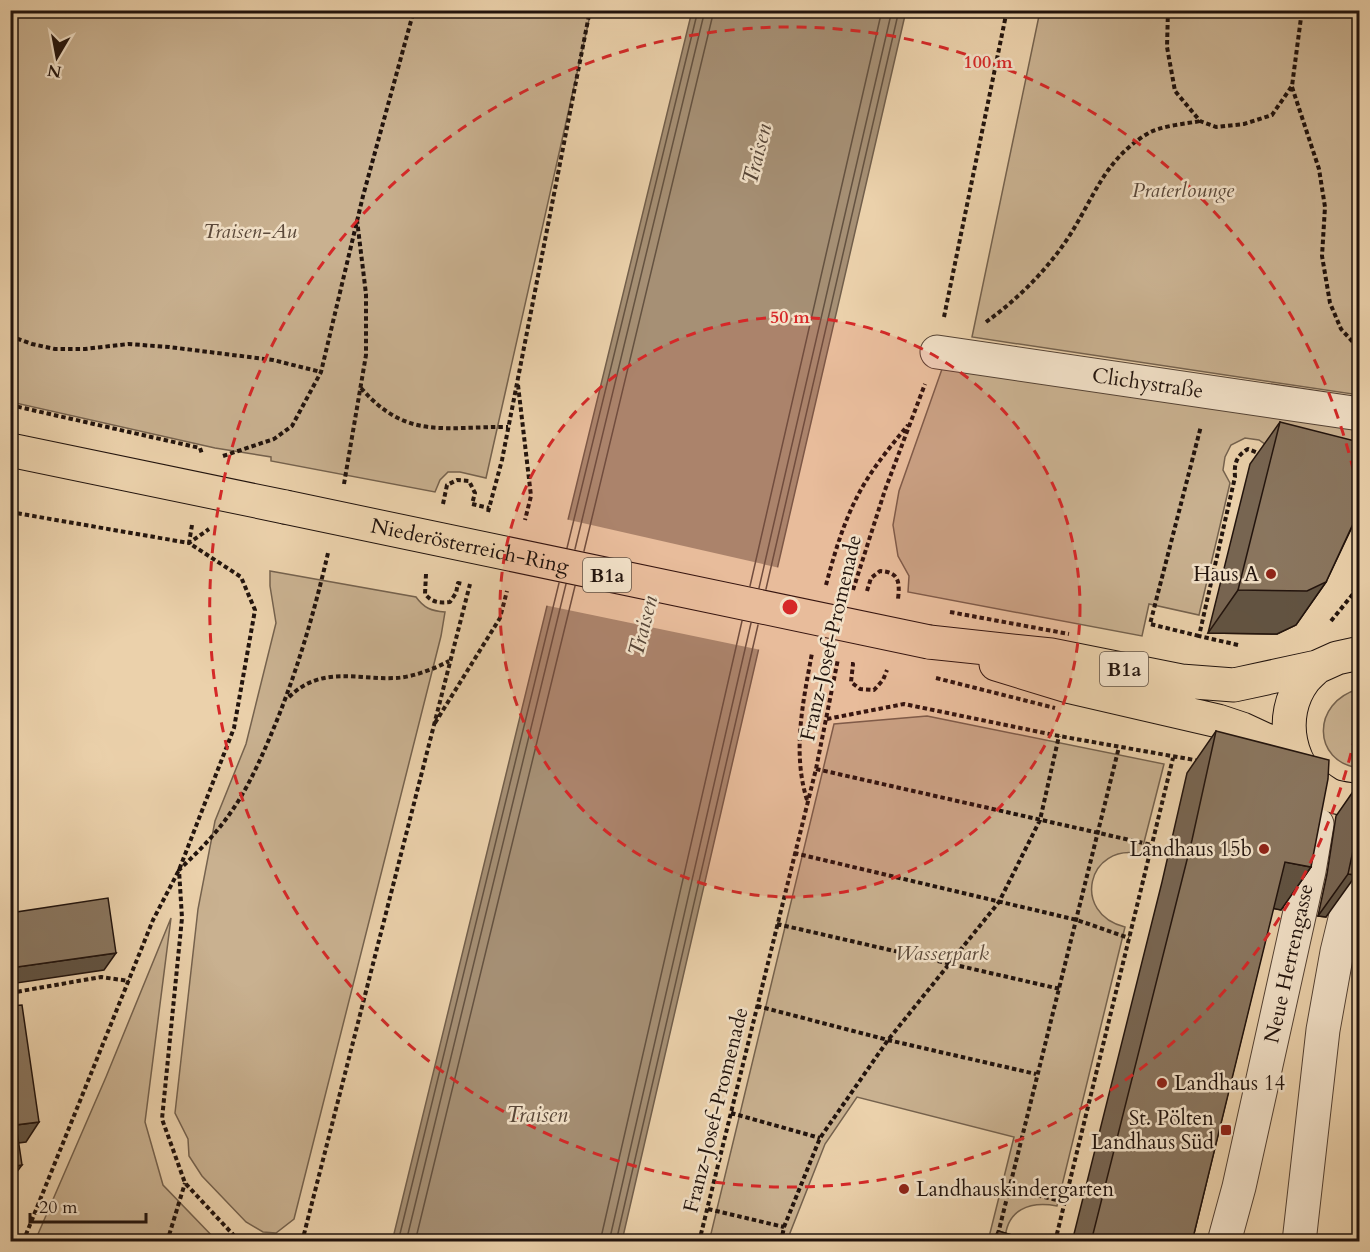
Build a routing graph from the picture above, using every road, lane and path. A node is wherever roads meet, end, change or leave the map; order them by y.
1 (414, 10) edge
2 (590, 10) edge
3 (1008, 10) edge
4 (1168, 10) edge
5 (1302, 10) edge
6 (1292, 86) junction
7 (1200, 121) junction
8 (357, 220) junction
9 (983, 324) dead end
10 (10, 336) edge
11 (1359, 350) edge
12 (937, 352) junction
13 (321, 372) junction
14 (517, 381) junction
15 (361, 388) junction
16 (1210, 392) junction
17 (10, 405) edge
18 (1359, 414) edge
19 (508, 427) junction
20 (10, 450) edge
21 (1269, 457) edge
22 (215, 458) dead end
23 (502, 460) dead end
24 (205, 462) dead end
25 (345, 477) dead end
26 (531, 496) dead end
27 (442, 508) dead end
28 (489, 508) dead end
29 (10, 512) edge
30 (216, 524) dead end
31 (189, 543) junction
32 (326, 561) dead end
33 (1359, 563) edge
34 (427, 571) dead end
35 (458, 583) dead end
36 (867, 591) dead end
37 (1359, 591) edge
38 (1353, 594) junction
39 (851, 598) dead end
40 (897, 603) dead end
41 (500, 618) dead end
42 (1330, 623) edge
43 (1199, 636) junction
44 (929, 642) junction
45 (839, 651) dead end
46 (1359, 653) edge
47 (853, 664) dead end
48 (889, 666) dead end
49 (1317, 667) junction
50 (1248, 682) junction
51 (287, 699) junction
52 (1055, 708) dead end
53 (1066, 710) dead end
54 (827, 719) junction
55 (433, 727) junction
56 (1059, 736) junction
57 (1119, 747) junction
58 (1292, 752) junction
59 (1173, 758) junction
60 (1203, 762) dead end
61 (816, 769) junction
62 (1319, 787) junction
63 (1359, 801) edge
64 (1040, 820) junction
65 (1096, 833) junction
66 (1152, 845) junction
67 (794, 853) junction
68 (1359, 857) edge
69 (179, 870) junction
70 (999, 902) junction
71 (1077, 920) junction
72 (777, 924) junction
73 (1129, 938) junction
74 (950, 963) junction
75 (129, 981) junction
76 (1060, 988) junction
77 (10, 993) edge
78 (757, 1006) junction
79 (888, 1040) junction
80 (1036, 1074) junction
81 (731, 1113) junction
82 (820, 1138) junction
83 (185, 1183) junction
84 (1008, 1188) junction
85 (1065, 1202) junction
86 (708, 1209) junction
87 (784, 1227) junction
88 (23, 1242) edge
89 (167, 1242) edge
90 (240, 1242) edge
91 (302, 1242) edge
92 (699, 1242) edge
93 (781, 1242) edge
94 (996, 1242) edge
95 (1055, 1242) edge
96 (1224, 1242) edge
97 (1299, 1242) edge

1 - 8 path
2 - 14 path
3 - 12 path, Franz-Josef-Promenade
4 - 7 path
5 - 6 path
6 - 7 path
6 - 11 path
7 - 9 path
8 - 13 path
8 - 15 path
10 - 13 path
12 - 16 street, Clichystraße
12 - 39 path, Franz-Josef-Promenade
13 - 22 path
14 - 19 path
14 - 26 path
15 - 19 path
15 - 25 path
16 - 18 street, Clichystraße
16 - 43 path
17 - 24 path
19 - 23 path
20 - 44 main road, Niederösterreich-Ring / B1a, bridge
21 - 43 path
27 - 28 path
29 - 31 path
30 - 31 path
31 - 69 path
32 - 51 path
33 - 38 path
34 - 35 path
36 - 40 path
37 - 38 path
38 - 42 path
41 - 55 path
43 - 50 path
44 - 50 main road, Niederösterreich-Ring / B1a
44 - 58 main road, Niederösterreich-Ring / B1a
45 - 54 path, Franz-Josef-Promenade
46 - 49 main road, Niederösterreich-Ring / B1a
47 - 48 path
49 - 50 main road, Niederösterreich-Ring / B1a
49 - 58 main road, Niederösterreich-Ring / B1a
51 - 55 path
51 - 69 path
52 - 53 path
54 - 56 path
54 - 61 path, Franz-Josef-Promenade
55 - 91 path
56 - 57 path
56 - 64 path
57 - 59 path
57 - 65 path
58 - 62 main road, Niederösterreich-Ring / B1a
59 - 60 path
59 - 66 path
61 - 64 path
61 - 67 path, Franz-Josef-Promenade
62 - 63 main road, Niederösterreich-Ring / B1a
62 - 96 street, Neue Herrengasse
64 - 65 path
64 - 70 path
65 - 66 path
65 - 71 path
66 - 73 path
67 - 70 path
67 - 72 path, Franz-Josef-Promenade
68 - 97 street
69 - 75 path
69 - 83 path
70 - 71 path
70 - 74 path
71 - 73 path
71 - 76 path
72 - 74 path
72 - 78 path, Franz-Josef-Promenade
73 - 85 path
74 - 76 path
74 - 79 path
75 - 77 path
75 - 88 path
76 - 80 path
78 - 79 path
78 - 81 path, Franz-Josef-Promenade
79 - 80 path
79 - 82 path
80 - 84 path
81 - 82 path
81 - 86 path, Franz-Josef-Promenade
82 - 87 path
83 - 89 path
83 - 90 path
84 - 85 path
84 - 94 path
85 - 95 path
86 - 87 path
86 - 92 path, Franz-Josef-Promenade
87 - 93 path

